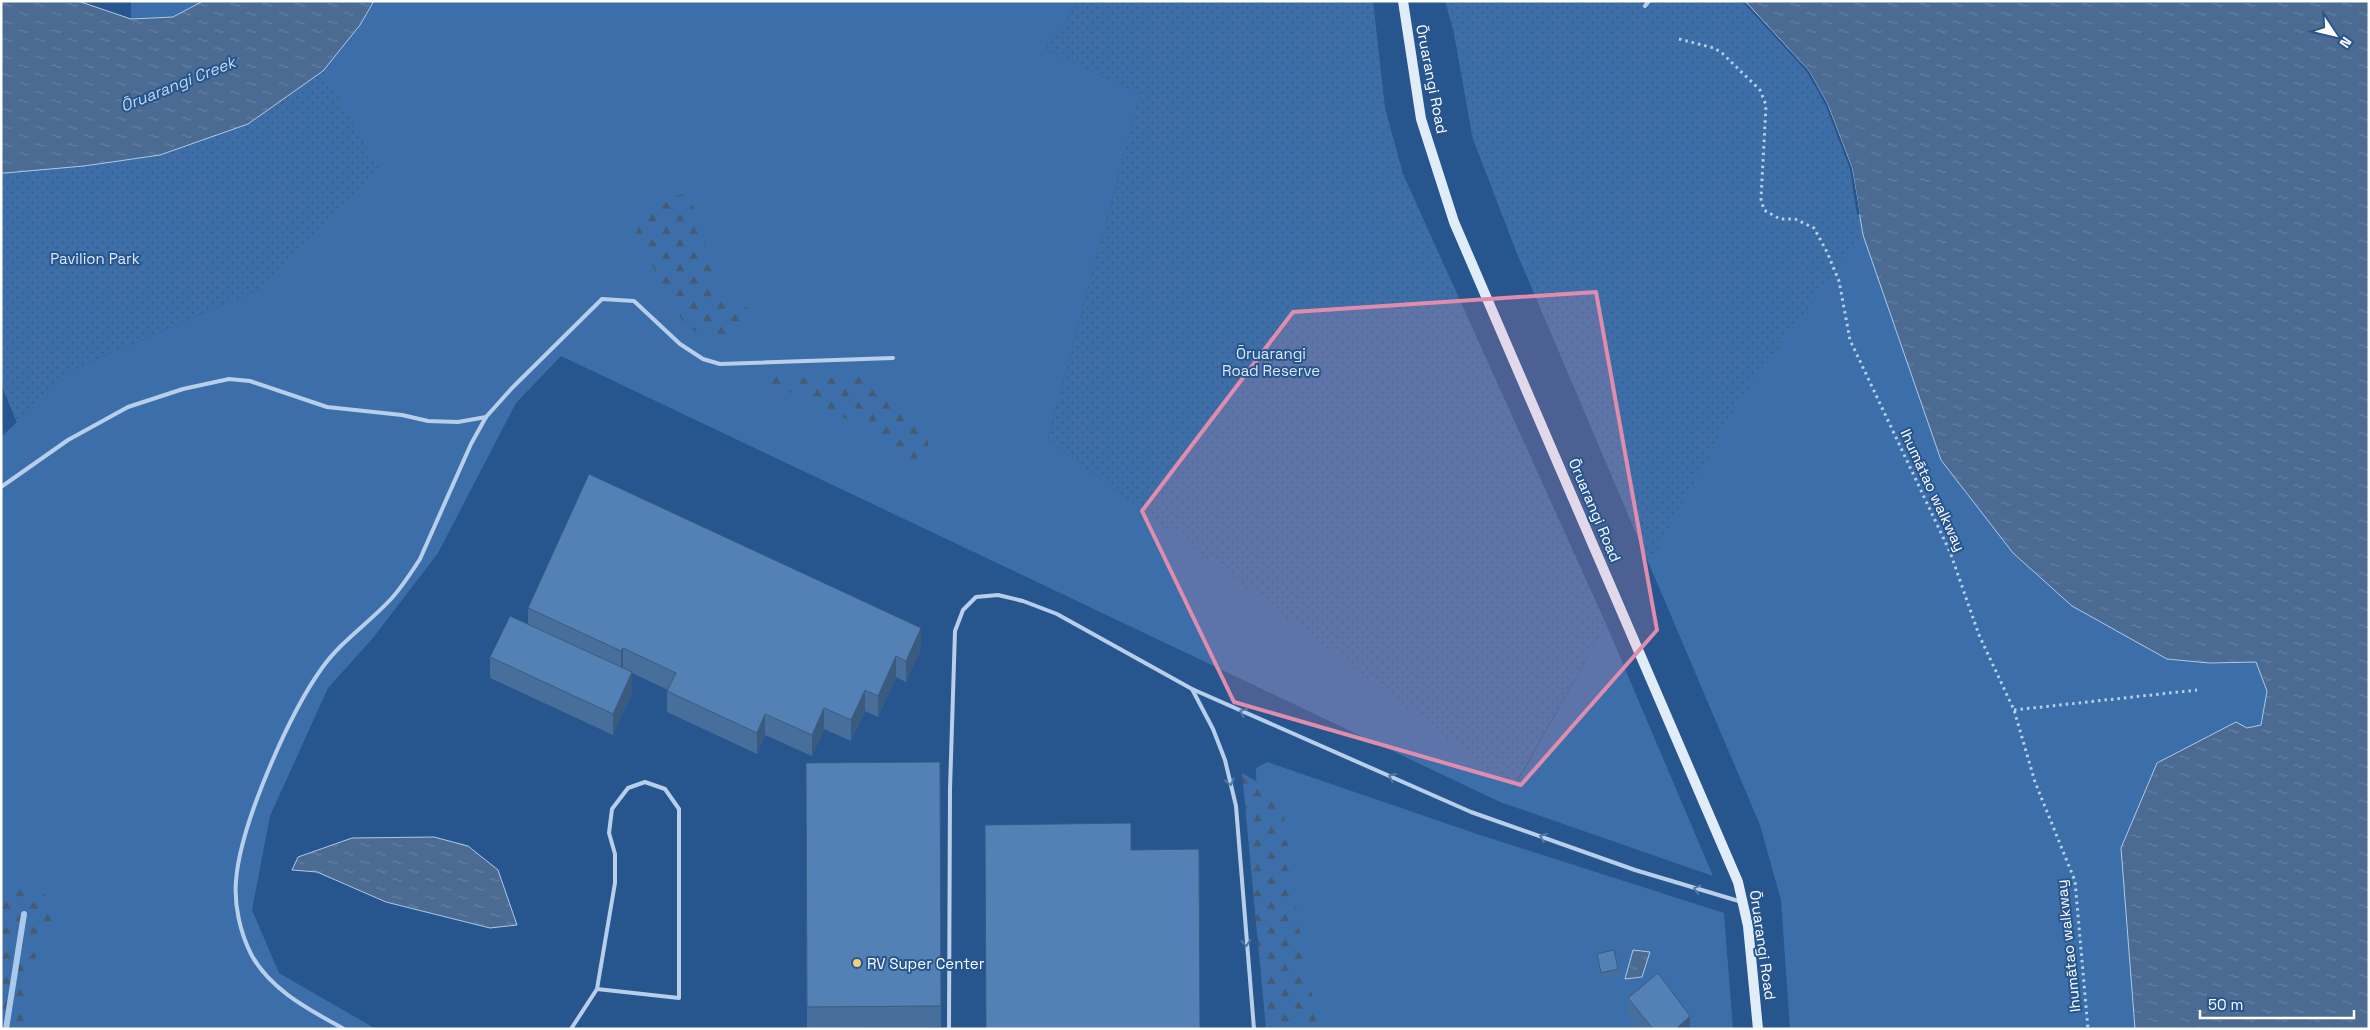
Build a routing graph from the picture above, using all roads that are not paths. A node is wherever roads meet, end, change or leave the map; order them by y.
1 (1403, 1) edge
2 (1649, 1) edge
3 (1645, 6) dead end
4 (893, 358) dead end
5 (486, 417) junction
6 (1, 487) edge
7 (1192, 689) junction
8 (1744, 903) junction
9 (597, 989) junction
10 (344, 1029) edge
11 (571, 1029) edge
12 (949, 1029) edge
13 (1254, 1029) edge
14 (1758, 1029) edge

1 - 8 street, Ōruarangi Road
2 - 3 lane
4 - 5 lane
5 - 6 lane
5 - 10 lane
8 -> 7 lane
7 - 12 lane
7 -> 13 lane
8 - 14 street, Ōruarangi Road
9 - 9 lane
9 - 11 lane

